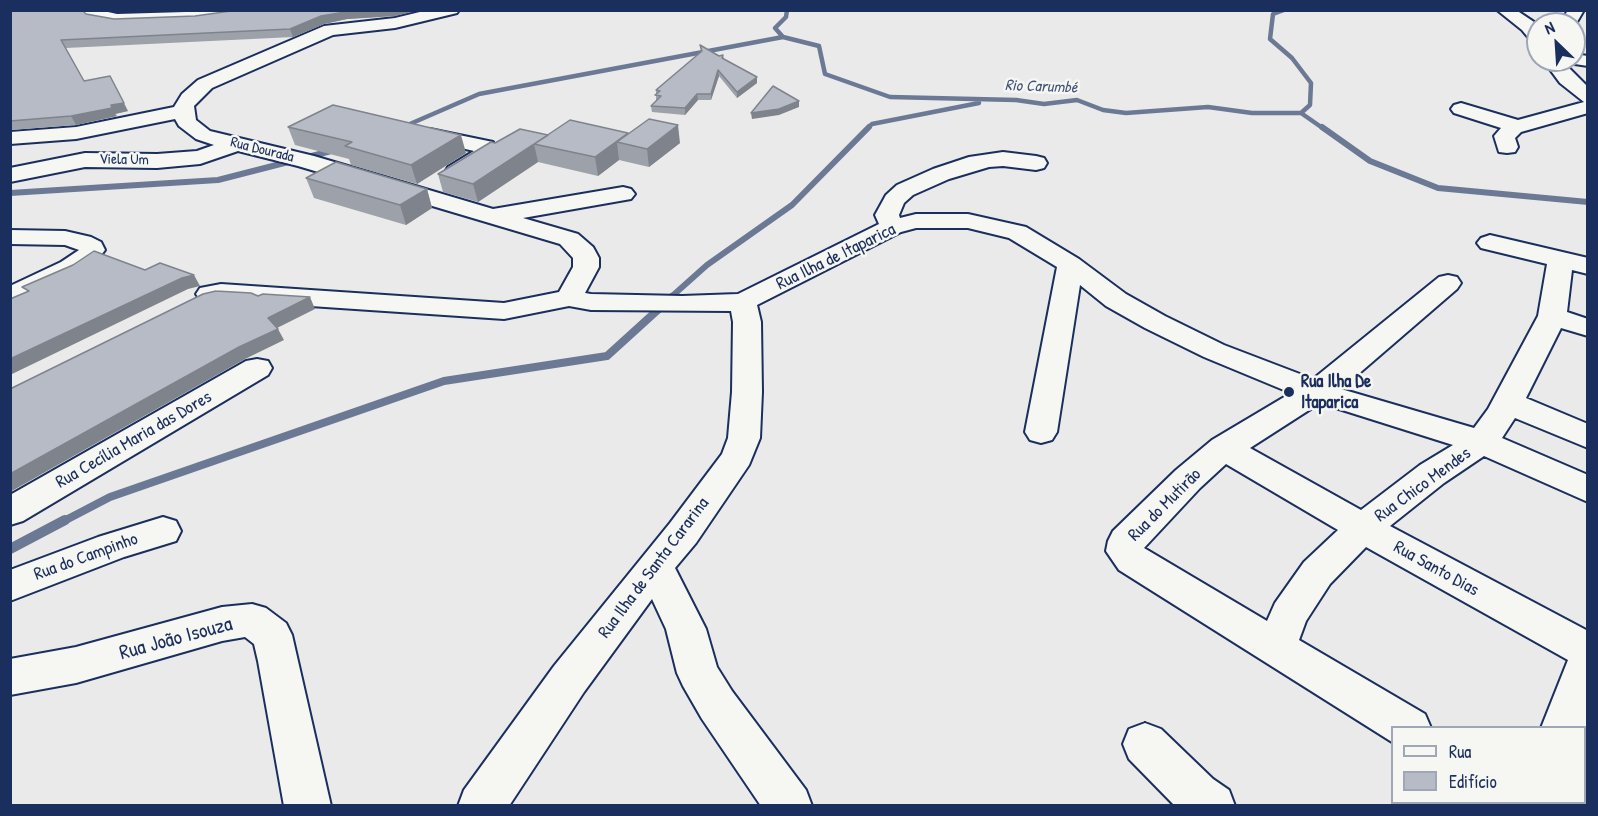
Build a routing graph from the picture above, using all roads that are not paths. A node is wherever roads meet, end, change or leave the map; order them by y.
1 (87, 10) edge
2 (246, 10) edge
3 (361, 10) edge
4 (451, 10) edge
5 (1505, 10) edge
6 (1523, 23) junction
7 (1526, 23) edge
8 (1526, 26) edge
9 (330, 30) junction
10 (1561, 72) edge
11 (1586, 97) edge
12 (1461, 109) dead end
13 (184, 111) junction
14 (1518, 127) junction
15 (430, 135) edge
16 (10, 138) edge
17 (237, 144) junction
18 (1507, 147) dead end
19 (1036, 163) dead end
20 (10, 175) edge
21 (623, 194) dead end
22 (419, 195) junction
23 (494, 215) junction
24 (892, 227) junction
25 (10, 237) edge
26 (1490, 243) dead end
27 (1561, 259) junction
28 (1070, 264) junction
29 (1587, 266) edge
30 (1448, 283) dead end
31 (10, 297) edge
32 (569, 298) junction
33 (188, 302) edge
34 (744, 302) junction
35 (1552, 313) junction
36 (1587, 327) edge
37 (257, 368) dead end
38 (1314, 391) junction
39 (1507, 402) junction
40 (1041, 432) dead end
41 (1587, 437) edge
42 (1482, 442) junction
43 (1224, 448) junction
44 (1587, 490) edge
45 (10, 512) edge
46 (1363, 528) junction
47 (163, 531) dead end
48 (655, 566) junction
49 (10, 586) edge
50 (1276, 648) junction
51 (1587, 651) edge
52 (1587, 662) edge
53 (10, 676) edge
54 (1406, 726) edge
55 (1564, 726) edge
56 (1145, 744) dead end
57 (308, 806) edge
58 (481, 806) edge
59 (789, 806) edge
60 (1212, 806) edge

1 - 2 street
3 - 9 street
4 - 9 street
5 - 6 street
6 - 7 street
6 - 8 street
9 - 13 street
10 - 11 street
11 - 14 street
12 - 14 street
13 - 16 street
13 - 17 street, Rua Dourada
14 - 18 street
15 - 22 street
17 - 20 street, Viela Um
17 - 22 street, Rua Dourada
19 - 24 street
21 - 23 street
22 - 23 street, Rua Dourada
23 - 32 street, Rua Dourada
24 - 28 street, Rua Ilha de Itaparica
24 - 34 street, Rua Ilha de Itaparica
25 - 31 street
26 - 27 street
27 - 29 street
27 - 35 street, Rua Chico Mendes
28 - 38 street, Rua Ilha de Itaparica
28 - 40 street
30 - 38 street, Rua do Mutirão
32 - 33 street, Rua Ilha de Itaparica
32 - 34 street, Rua Ilha de Itaparica
34 - 48 street, Rua Ilha de Santa Cararina
35 - 36 street
35 - 39 street, Rua Chico Mendes
37 - 45 street, Rua Cecília Maria das Dores
38 - 42 street, Rua Ilha de Itaparica
38 - 43 street, Rua do Mutirão
39 - 41 street
39 - 42 street, Rua Chico Mendes
42 - 44 street, Rua Ilha de Itaparica
42 - 46 street, Rua Chico Mendes
43 - 46 street, Rua Santo Dias
43 - 50 street, Rua do Mutirão
46 - 50 street, Rua Chico Mendes
46 - 51 street, Rua Santo Dias
47 - 49 street, Rua do Campinho
48 - 58 street, Rua Ilha de Santa Cararina
48 - 59 street
50 - 54 street, Rua do Mutirão
52 - 55 street
53 - 57 street, Rua João Isouza
56 - 60 street

